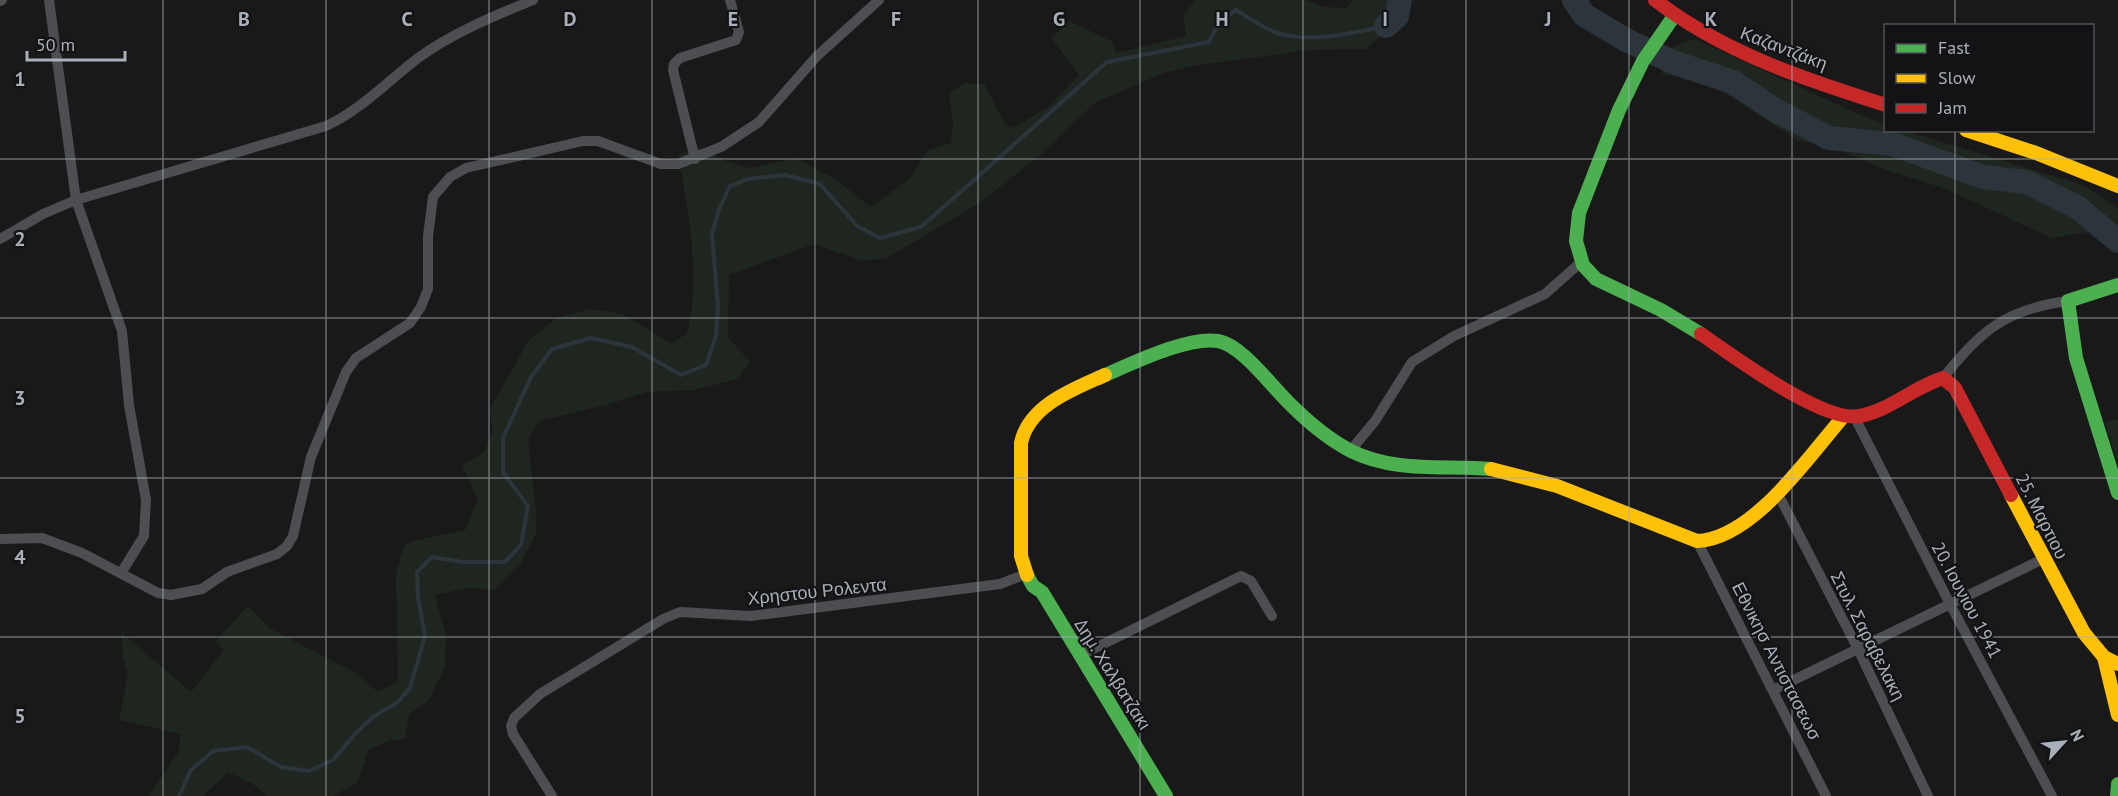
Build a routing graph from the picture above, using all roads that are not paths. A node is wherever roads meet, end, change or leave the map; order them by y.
1 (49, 0) edge
2 (533, 0) edge
3 (730, 0) edge
4 (879, 0) edge
5 (1655, 0) edge
6 (1674, 16) junction
7 (1884, 104) edge
8 (1972, 132) edge
9 (695, 159) junction
10 (2118, 186) edge
11 (76, 200) junction
12 (0, 239) edge
13 (1581, 262) junction
14 (2118, 285) edge
15 (2067, 301) junction
16 (1943, 378) junction
17 (1849, 417) junction
18 (1351, 450) junction
19 (1777, 492) junction
20 (2118, 492) edge
21 (0, 539) edge
22 (1697, 542) junction
23 (2044, 558) junction
24 (121, 573) junction
25 (1026, 574) junction
26 (1950, 604) junction
27 (1272, 616) dead end
28 (1858, 649) junction
29 (1081, 655) junction
30 (2104, 657) junction
31 (2118, 664) edge
32 (1773, 690) junction
33 (2118, 715) edge
34 (2118, 784) edge
35 (552, 796) edge
36 (1166, 796) edge
37 (1826, 796) edge
38 (1929, 796) edge
39 (2052, 796) edge
40 (2117, 796) edge

1 - 11 street
2 - 11 street
3 - 9 street
4 - 9 street
5 - 6 street, Καζαντζάκη
6 - 7 street, Καζαντζάκη
6 - 13 street
8 - 10 street
9 - 24 street
11 - 12 street
11 - 24 street
13 - 17 street
13 - 18 street
14 - 15 street
15 - 16 street
15 - 20 street
16 - 17 street
16 - 23 street, 25. Μαρτιου
17 - 19 street
17 - 26 street, 20. Ιουνιου 1941
18 - 22 street
18 - 25 street
19 - 22 street
19 - 28 street, Στυλ. Σαραβελακη
21 - 24 street
22 - 32 street, Εθνικησ Αντιστασεωσ
23 - 26 street
23 - 30 street, 25. Μαρτιου
25 - 29 street, Δημ. Χαλβατζακι
25 - 35 street, Χρηστου Ρολεντα
26 - 28 street
26 - 39 street, 20. Ιουνιου 1941
27 - 29 street
28 - 32 street
28 - 38 street, Στυλ. Σαραβελακη
29 - 36 street, Δημ. Χαλβατζακι
30 - 31 street, 25. Μαρτιου
30 - 33 street
32 - 37 street, Εθνικησ Αντιστασεωσ
34 - 40 street

